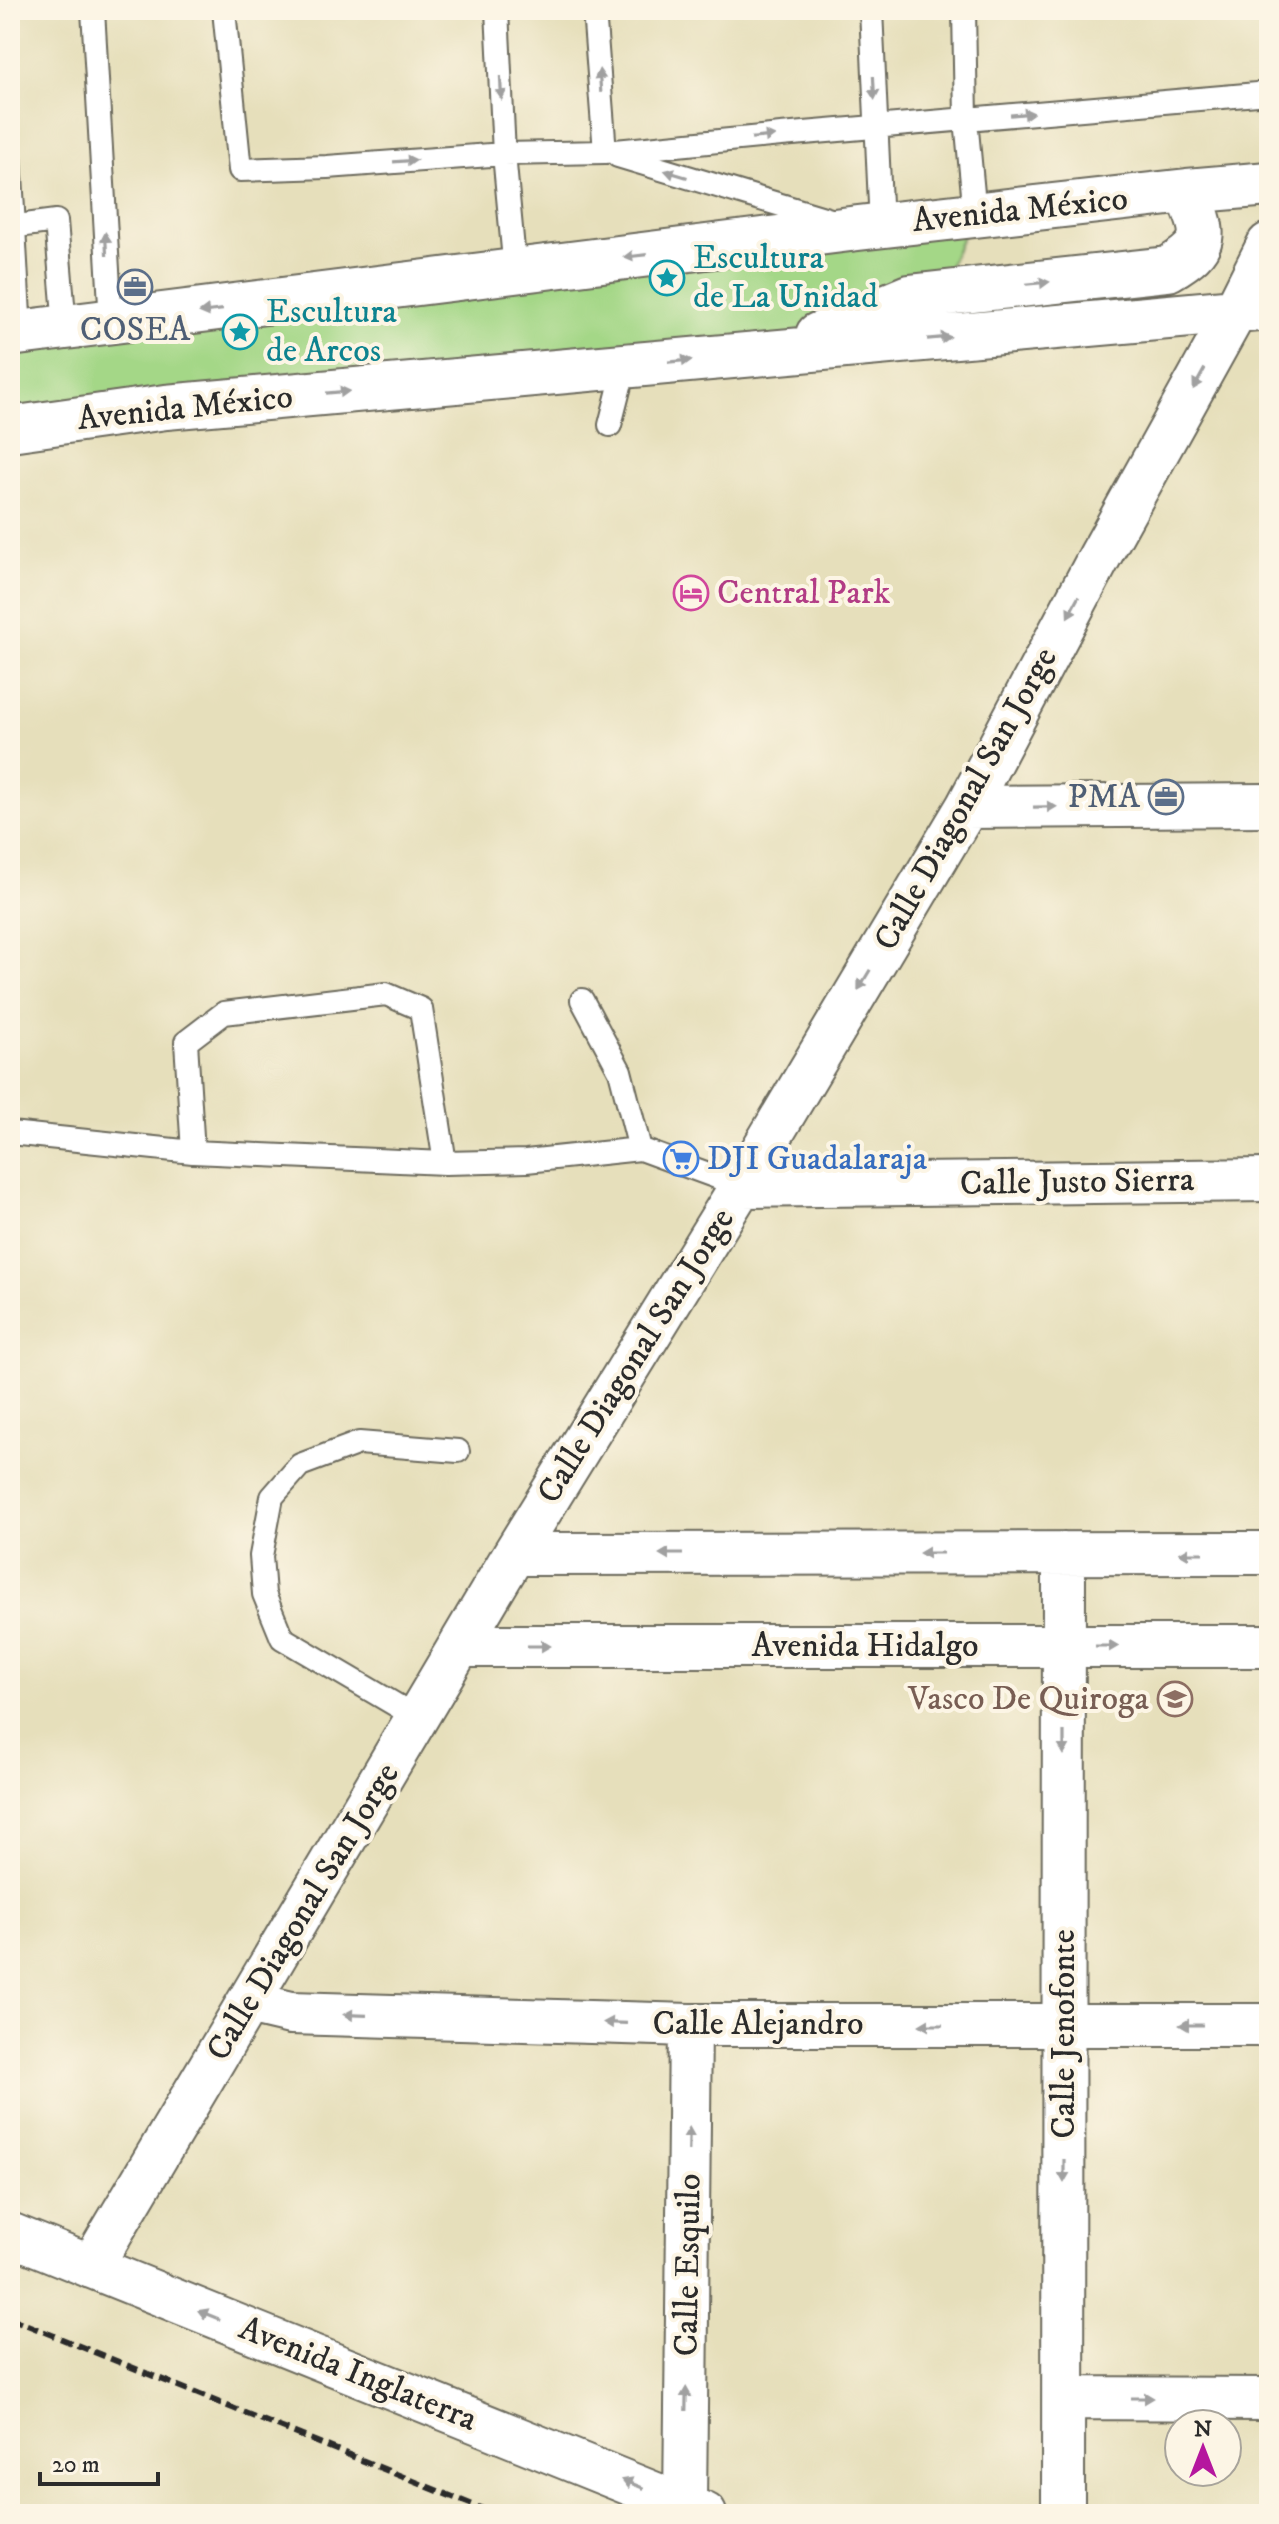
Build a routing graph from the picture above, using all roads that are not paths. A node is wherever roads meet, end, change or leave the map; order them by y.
1 (93, 10) edge
2 (224, 10) edge
3 (497, 10) edge
4 (594, 10) edge
5 (871, 10) edge
6 (964, 10) edge
7 (1269, 93) edge
8 (966, 119) junction
9 (876, 127) junction
10 (605, 152) junction
11 (504, 154) junction
12 (10, 157) edge
13 (1269, 184) edge
14 (1187, 191) junction
15 (975, 215) junction
16 (12, 227) edge
17 (869, 227) junction
18 (1269, 245) edge
19 (515, 271) junction
20 (1253, 310) edge
21 (111, 322) junction
22 (65, 327) junction
23 (15, 333) edge
24 (775, 352) junction
25 (625, 366) junction
26 (610, 425) dead end
27 (10, 429) edge
28 (1269, 805) edge
29 (967, 807) junction
30 (582, 1000) dead end
31 (10, 1133) edge
32 (640, 1149) junction
33 (193, 1152) junction
34 (445, 1163) junction
35 (1269, 1180) edge
36 (741, 1186) junction
37 (458, 1451) dead end
38 (1064, 1553) junction
39 (1269, 1553) edge
40 (514, 1554) junction
41 (461, 1646) junction
42 (1064, 1646) junction
43 (1269, 1646) edge
44 (418, 1718) junction
45 (248, 2003) junction
46 (690, 2025) junction
47 (1064, 2025) junction
48 (1269, 2025) edge
49 (10, 2234) edge
50 (91, 2267) junction
51 (1064, 2398) junction
52 (1269, 2399) edge
53 (695, 2510) edge
54 (1063, 2514) edge

21 -> 1 lane
2 -> 11 lane
3 -> 11 lane
10 -> 4 lane
5 -> 9 lane
6 - 8 lane
8 -> 7 lane
8 - 9 lane
8 - 15 lane
10 -> 9 lane
9 - 17 lane
10 - 11 lane
17 -> 10 lane
11 - 19 lane
12 - 16 lane
13 - 14 main road, Avenida México
14 - 15 main road, Avenida México
24 -> 14 main road
15 - 17 main road, Avenida México
16 - 22 lane
16 - 23 lane
17 -> 19 main road, Avenida México
18 - 20 main road
19 -> 21 main road, Avenida México
24 -> 20 main road, Avenida México
20 -> 29 street, Calle Diagonal San Jorge
21 - 22 main road, Avenida México
22 - 23 main road, Avenida México
25 -> 24 main road, Avenida México
25 - 26 lane
27 -> 25 main road, Avenida México
29 -> 28 street
29 -> 36 street, Calle Diagonal San Jorge
30 - 32 lane
31 - 33 lane
32 - 34 lane
32 - 36 lane
33 - 34 lane
33 - 34 lane
35 - 36 street, Calle Justo Sierra
36 - 40 street, Calle Diagonal San Jorge
37 - 44 lane
39 -> 38 street
38 -> 40 street
38 - 42 street, Calle Jenofonte
40 - 41 street, Calle Diagonal San Jorge
41 -> 42 street, Avenida Hidalgo
41 - 44 street, Calle Diagonal San Jorge
42 -> 43 street, Avenida Hidalgo
42 -> 47 street, Calle Jenofonte
44 - 45 street, Calle Diagonal San Jorge
46 -> 45 street, Calle Alejandro
45 - 50 street, Calle Diagonal San Jorge
47 -> 46 street, Calle Alejandro
53 -> 46 street, Calle Esquilo
48 -> 47 street, Calle Alejandro
47 -> 51 street, Calle Jenofonte
49 - 50 street, Avenida Inglaterra
53 -> 50 street, Avenida Inglaterra
51 -> 52 street
51 - 54 street, Calle Jenofonte

